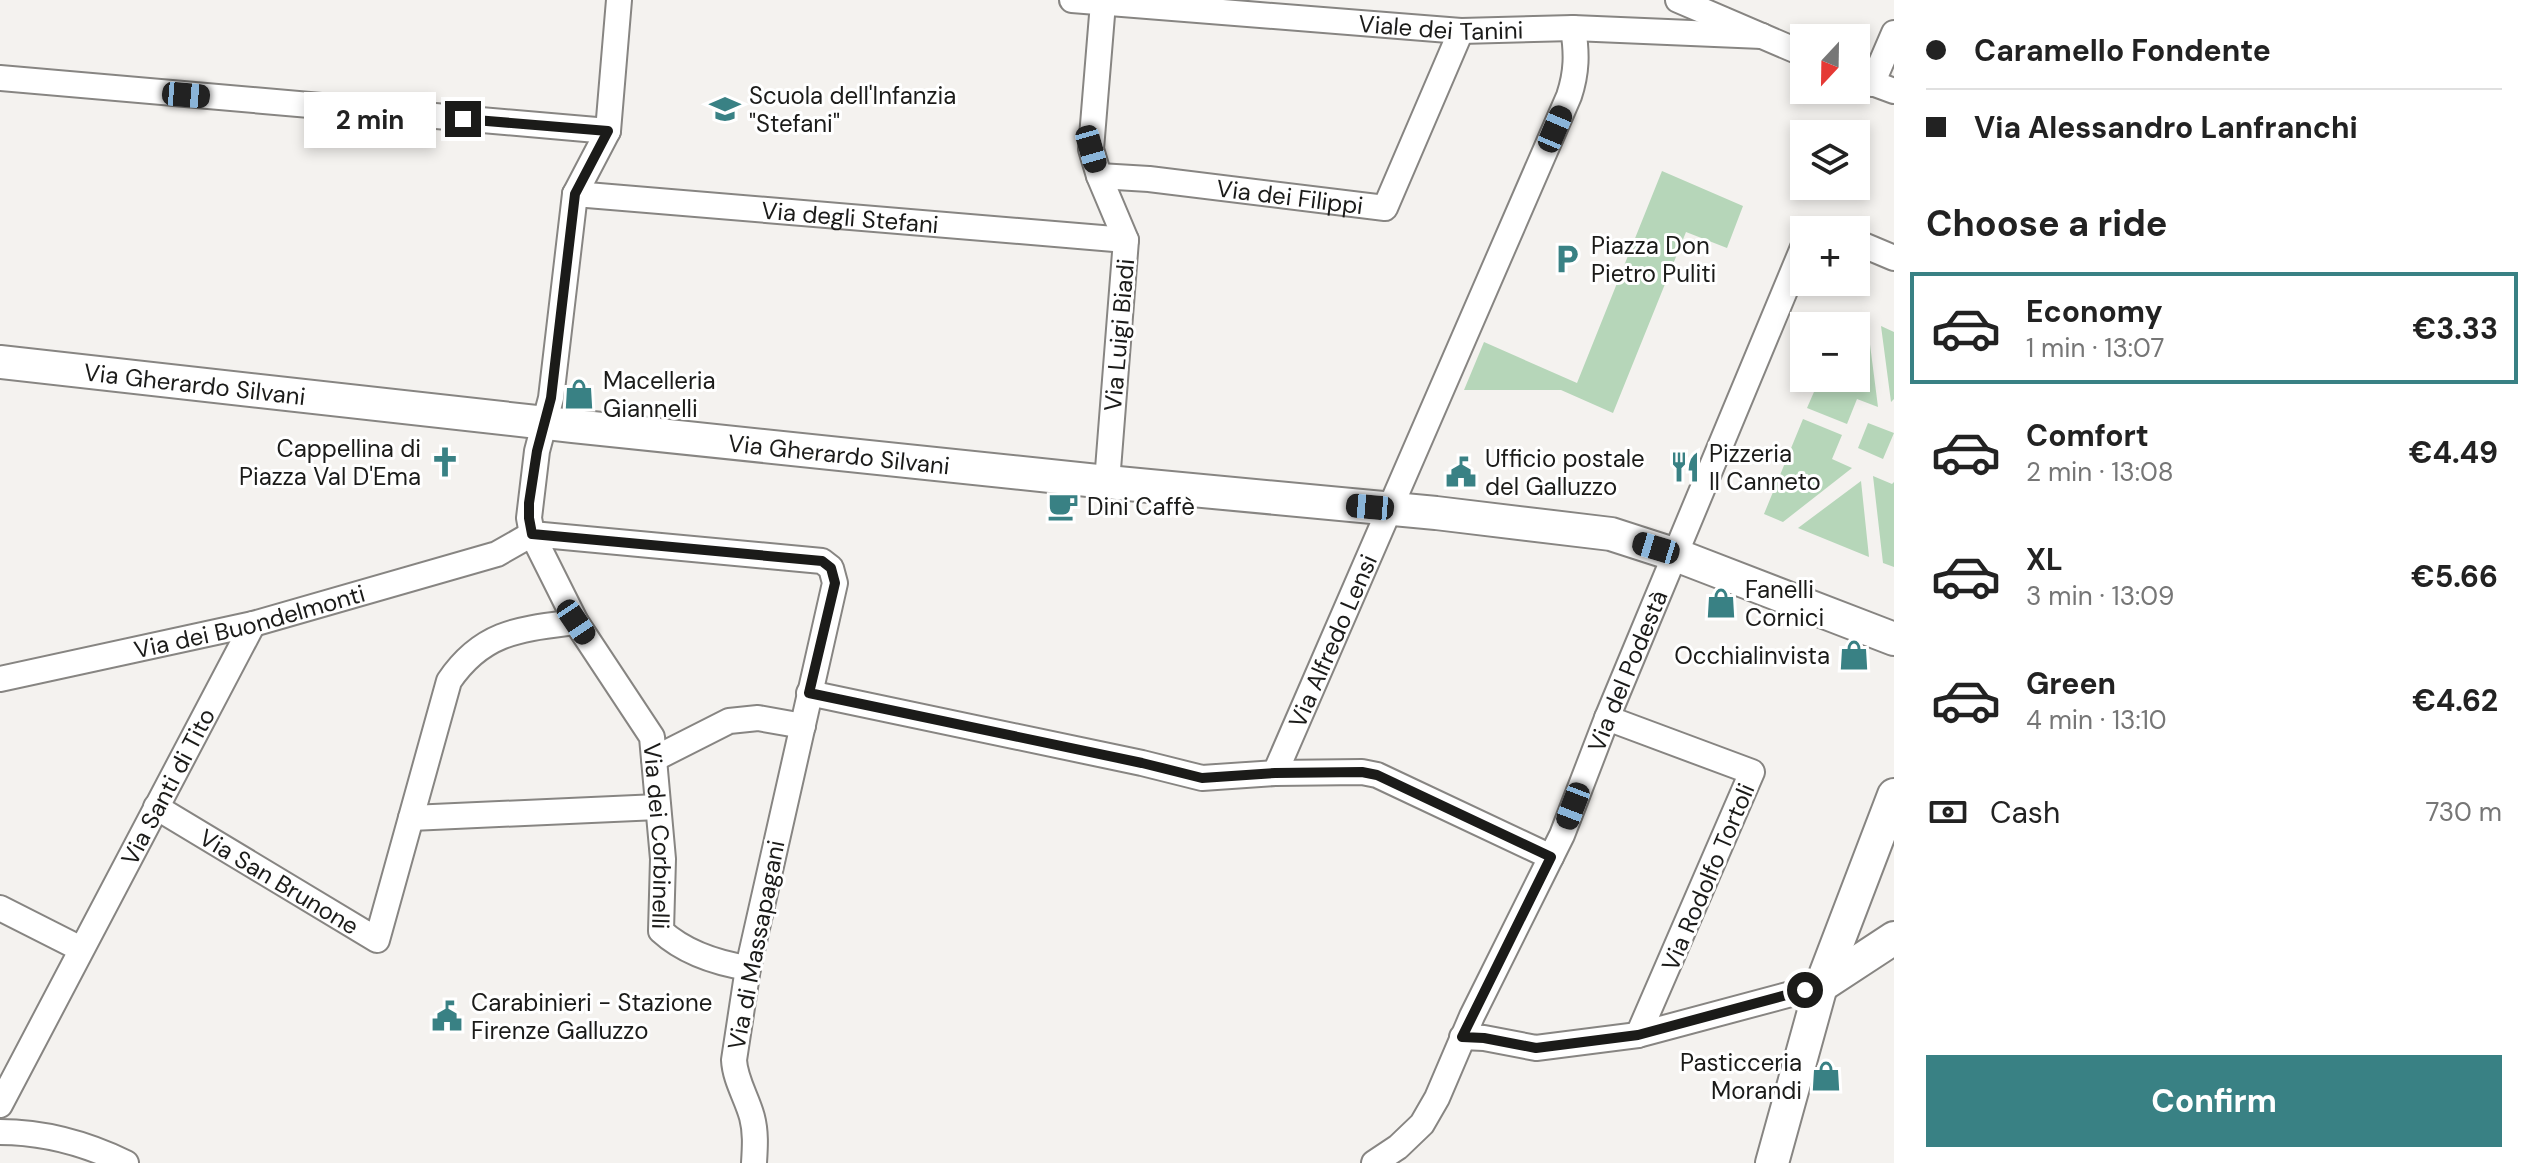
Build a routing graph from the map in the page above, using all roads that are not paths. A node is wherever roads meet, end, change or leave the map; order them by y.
1 (619, 0) edge
2 (1072, 0) edge
3 (1678, 0) edge
4 (1103, 3) junction
5 (1573, 28) junction
6 (1461, 31) junction
7 (1894, 33) edge
8 (1762, 36) junction
9 (1790, 48) edge
10 (0, 78) edge
11 (1874, 84) edge
12 (608, 131) junction
13 (1099, 176) junction
14 (575, 194) junction
15 (1126, 240) junction
16 (1870, 248) edge
17 (1894, 258) edge
18 (1790, 279) edge
19 (0, 362) edge
20 (545, 423) junction
21 (1107, 482) junction
22 (1391, 508) junction
23 (532, 534) junction
24 (1676, 555) junction
25 (576, 622) junction
26 (253, 624) junction
27 (1894, 639) edge
28 (0, 679) edge
29 (809, 693) junction
30 (1607, 718) junction
31 (803, 726) junction
32 (654, 759) junction
33 (1275, 773) junction
34 (1894, 795) edge
35 (156, 807) junction
36 (658, 807) junction
37 (411, 818) junction
38 (1551, 857) junction
39 (0, 908) edge
40 (1894, 938) edge
41 (81, 949) junction
42 (748, 968) junction
43 (1821, 986) junction
44 (1638, 1035) junction
45 (1462, 1037) junction
46 (0, 1105) edge
47 (0, 1132) edge
48 (126, 1163) edge
49 (754, 1163) edge
50 (1374, 1163) edge
51 (1772, 1163) edge

1 - 12 street
2 - 4 street, Viale dei Tanini
3 - 8 street
4 - 6 street, Viale dei Tanini
4 - 13 street, Via Luigi Biadi
5 - 6 street, Viale dei Tanini
5 - 8 street, Viale dei Tanini
5 - 22 street, Via Alfredo Lensi
6 - 13 street, Via dei Filippi
7 - 11 street
8 - 9 street
10 - 12 street
12 - 14 street
13 - 15 street, Via Luigi Biadi
14 - 15 street, Via degli Stefani
14 - 20 street
15 - 21 street, Via Luigi Biadi
16 - 17 street
18 - 24 street, Via del Podestà
19 - 20 main road, Via Gherardo Silvani
20 - 21 main road, Via Gherardo Silvani
20 - 23 street
21 - 22 main road, Via Gherardo Silvani
22 - 24 main road, Via Gherardo Silvani
22 - 33 street, Via Alfredo Lensi
23 - 25 street, Via dei Corbinelli
23 - 26 street, Via dei Buondelmonti
23 - 29 street, Via di Massapagani
24 - 27 main road, Via Gherardo Silvani
24 - 30 street, Via del Podestà
25 - 32 street, Via dei Corbinelli
25 - 37 street, Via San Brunone
26 - 28 street, Via dei Buondelmonti
26 - 35 street, Via Santi di Tito
29 - 31 street, Via di Massapagani
29 - 33 street
30 - 38 street, Via del Podestà
30 - 44 street, Via Rodolfo Tortoli
31 - 32 street
31 - 42 street, Via di Massapagani
32 - 36 street, Via dei Corbinelli
33 - 38 street
34 - 43 main road
35 - 37 street, Via San Brunone
35 - 41 street, Via Santi di Tito
36 - 37 street
36 - 42 street, Via dei Corbinelli
38 - 45 street, Via del Podestà
39 - 41 street
40 - 43 main road
41 - 46 street, Via Santi di Tito
42 - 49 street, Via di Massapagani
43 - 44 street
43 - 51 main road
44 - 45 street
45 - 50 street, Via del Podestà
47 - 48 street

